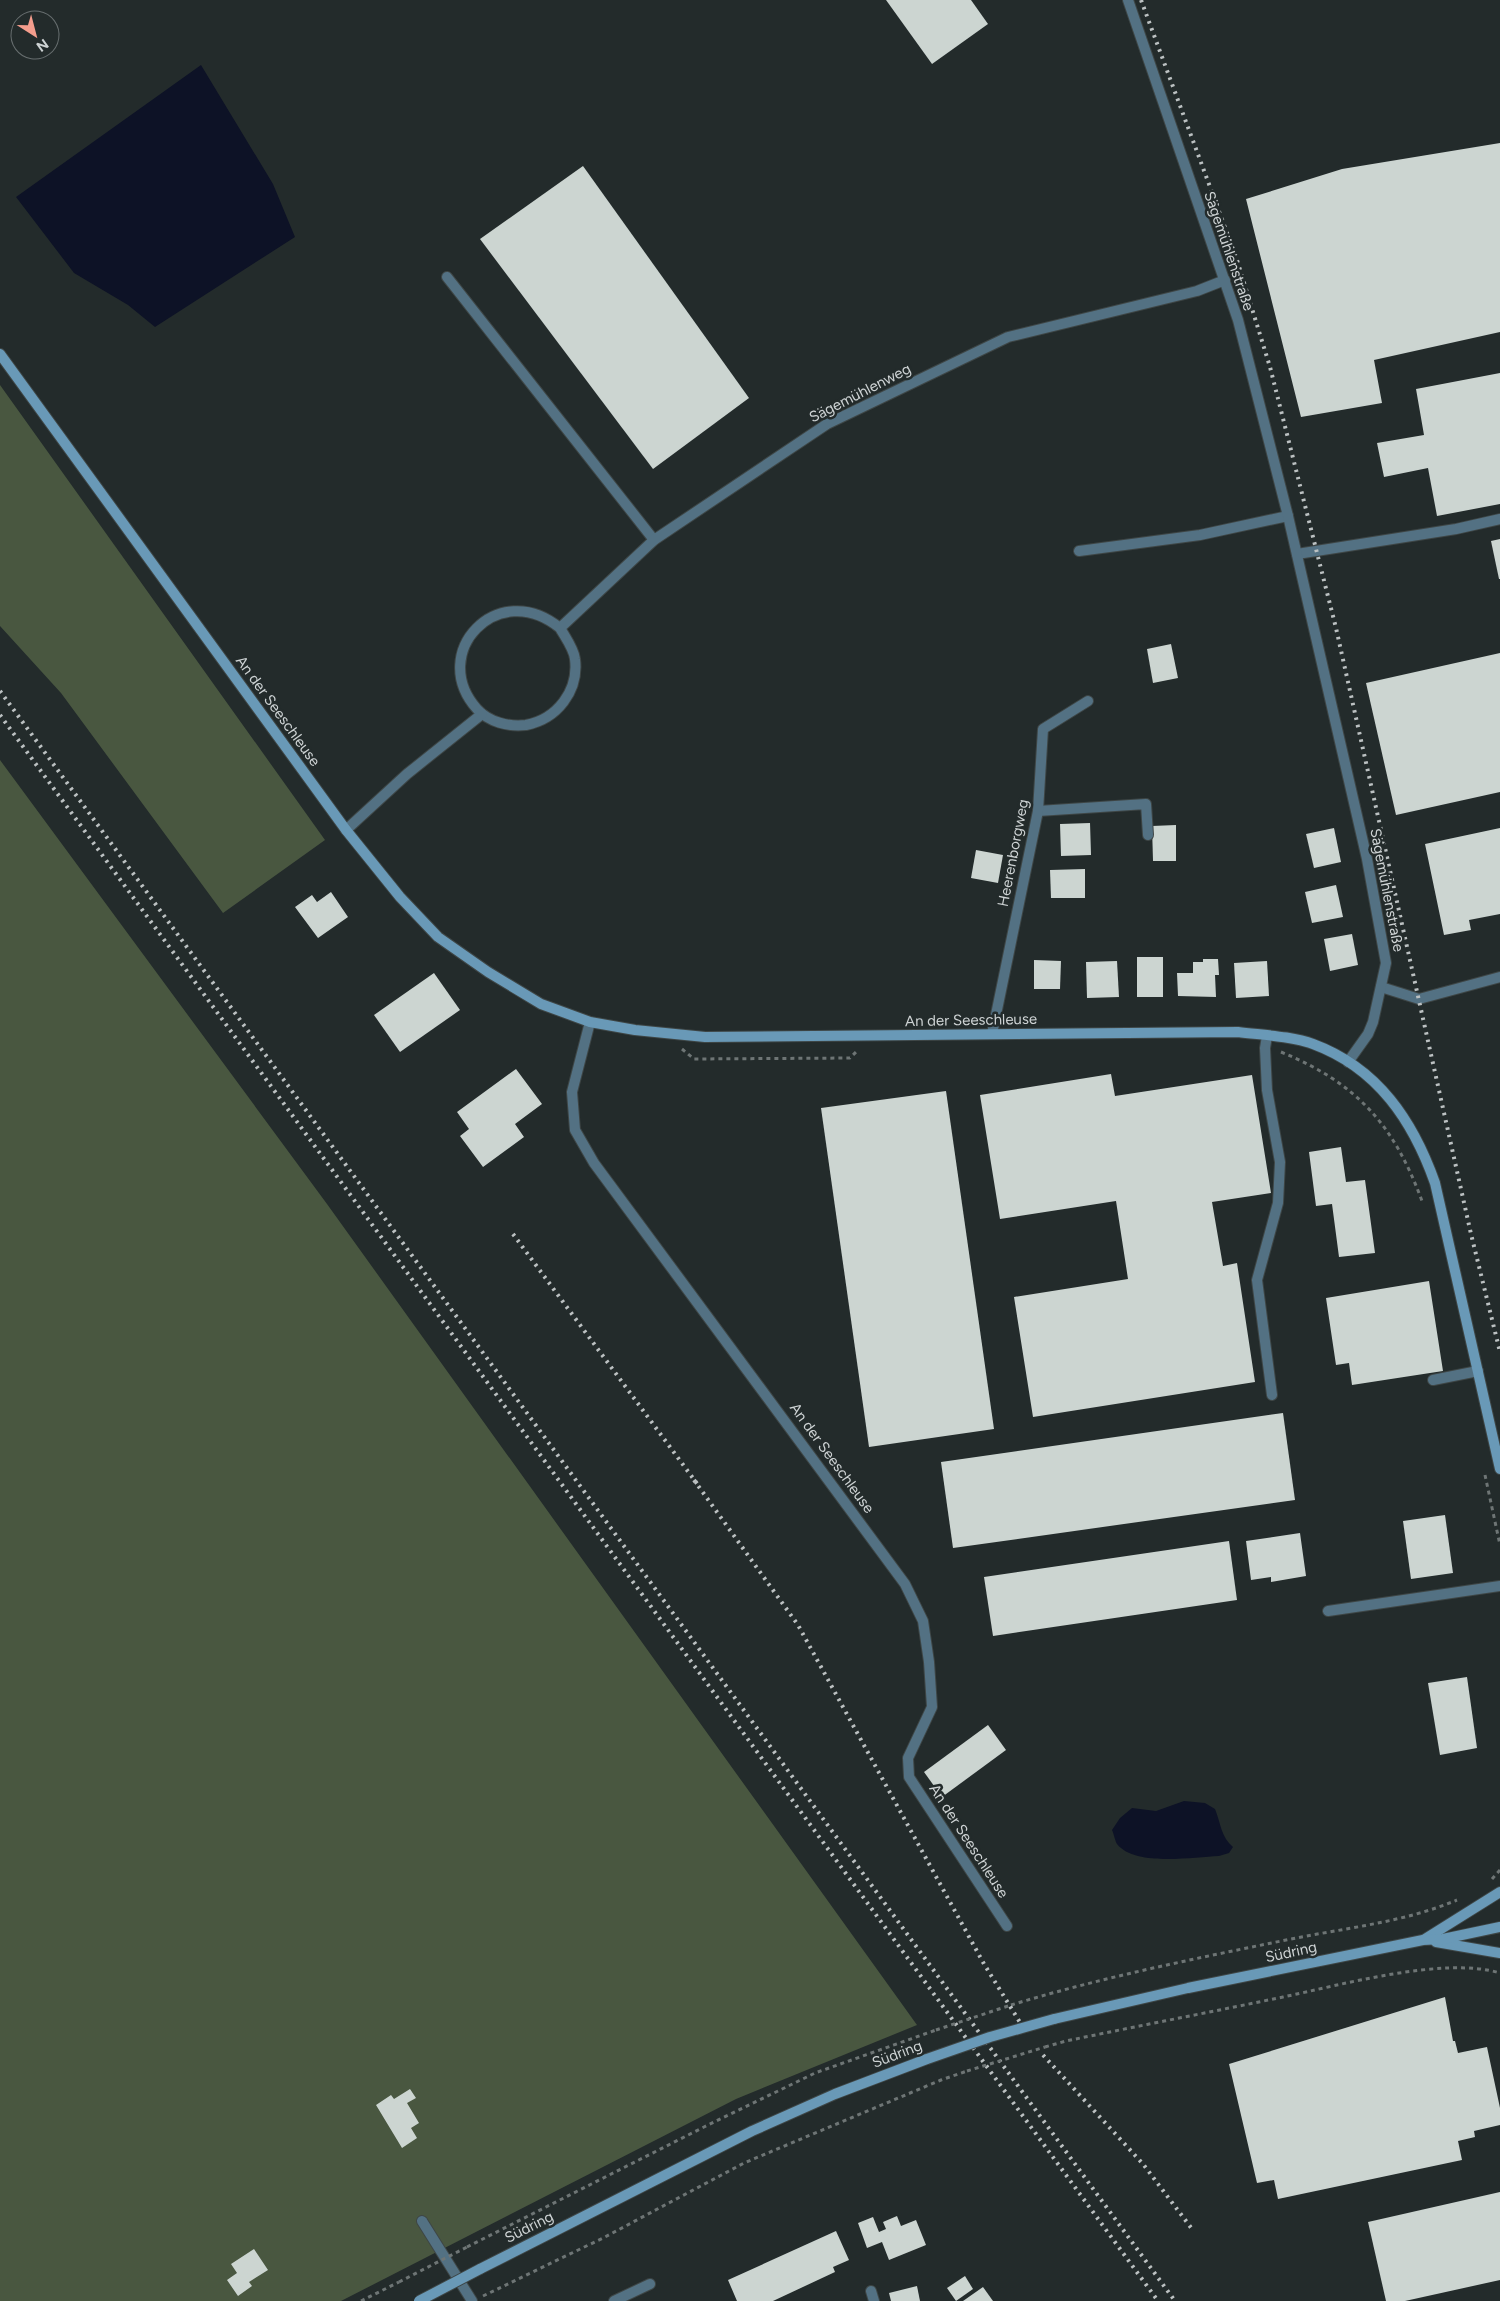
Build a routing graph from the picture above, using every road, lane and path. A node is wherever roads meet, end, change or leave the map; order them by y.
1 (1128, 0) edge
2 (447, 276) dead end
3 (1225, 280) junction
4 (0, 354) edge
5 (1288, 516) junction
6 (1500, 519) edge
7 (654, 540) junction
8 (1079, 550) dead end
9 (1297, 554) junction
10 (560, 628) junction
11 (1088, 701) dead end
12 (482, 714) junction
13 (1038, 811) junction
14 (346, 830) junction
15 (1148, 835) dead end
16 (1500, 977) edge
17 (1381, 986) junction
18 (590, 1022) junction
19 (992, 1034) junction
20 (680, 1036) junction
21 (1267, 1036) junction
22 (1265, 1048) junction
23 (866, 1050) dead end
24 (1348, 1062) junction
25 (1424, 1205) dead end
26 (1478, 1371) junction
27 (1433, 1380) dead end
28 (1272, 1395) dead end
29 (1484, 1469) dead end
30 (1500, 1469) edge
31 (1500, 1545) edge
32 (1500, 1586) edge
33 (1328, 1611) dead end
34 (1500, 1870) edge
35 (1489, 1882) dead end
36 (1500, 1892) edge
37 (1462, 1898) dead end
38 (1007, 1926) dead end
39 (1500, 1928) edge
40 (1423, 1940) junction
41 (1500, 1953) edge
42 (1500, 1974) edge
43 (422, 2221) dead end
44 (650, 2284) dead end
45 (492, 2292) dead end
46 (361, 2301) edge
47 (419, 2301) edge
48 (472, 2301) edge
49 (614, 2301) edge

1 - 3 street, Sägemühlenstraße
2 - 7 street
3 - 5 street, Sägemühlenstraße
3 - 7 street, Sägemühlenweg
4 - 14 street, An der Seeschleuse
5 - 8 street
5 - 9 street, Sägemühlenstraße
6 - 9 street
7 - 10 street, Sägemühlenweg
9 - 17 street, Sägemühlenstraße
10 - 12 street
10 - 12 street
11 - 13 street, Heerenborgweg
12 - 14 street
13 - 15 street
13 - 19 street, Heerenborgweg
14 - 18 street, An der Seeschleuse
16 - 17 street
17 - 24 street, Sägemühlenstraße
18 - 20 street, An der Seeschleuse
18 - 38 street, An der Seeschleuse
19 - 20 street, An der Seeschleuse
19 - 21 street, An der Seeschleuse
20 - 23 path
21 - 22 street
21 - 24 street, An der Seeschleuse
22 - 25 path
22 - 28 street
24 - 26 street
26 - 27 street
26 - 30 street
29 - 31 path
32 - 33 street
34 - 35 path
36 - 40 street
37 - 46 path, Südring, bridge
39 - 40 street, Südring
40 - 41 street, Südring
40 - 47 street, Südring, bridge
42 - 45 path, bridge
43 - 48 street
44 - 49 street

